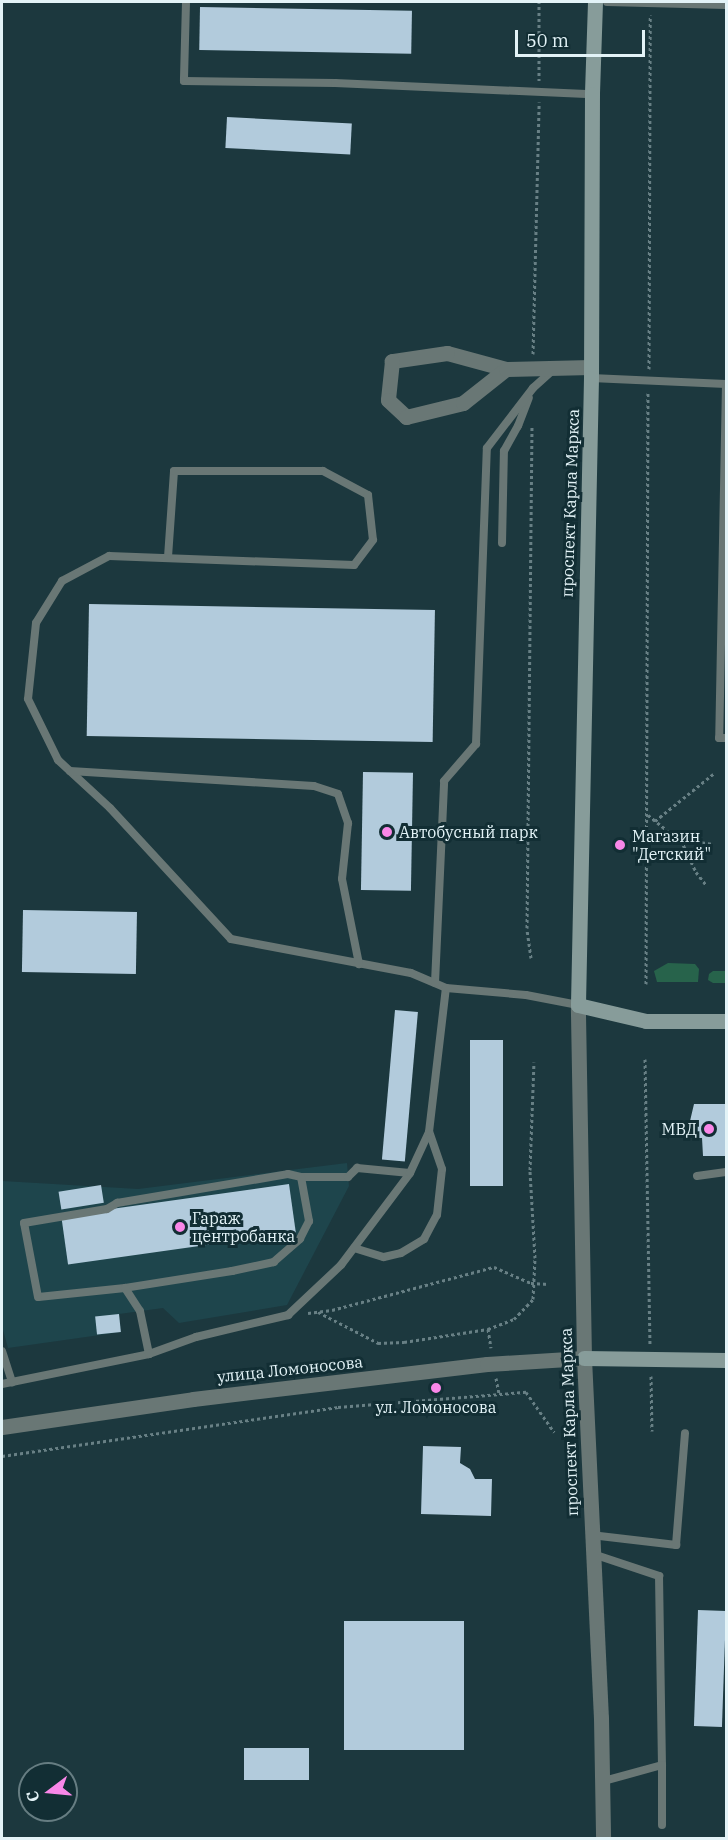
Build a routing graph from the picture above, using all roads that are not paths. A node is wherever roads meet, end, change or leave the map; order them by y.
1 (186, 2) edge
2 (596, 2) edge
3 (607, 2) edge
4 (650, 3) edge
5 (726, 5) edge
6 (592, 94) junction
7 (555, 368) junction
8 (507, 369) junction
9 (591, 373) junction
10 (726, 384) edge
11 (533, 388) junction
12 (502, 543) dead end
13 (168, 557) junction
14 (726, 738) edge
15 (70, 771) junction
16 (360, 964) junction
17 (435, 983) junction
18 (447, 988) junction
19 (578, 1005) junction
20 (726, 1021) edge
21 (429, 1132) junction
22 (726, 1172) edge
23 (410, 1173) junction
24 (698, 1176) dead end
25 (301, 1177) junction
26 (354, 1248) junction
27 (125, 1288) junction
28 (2, 1351) edge
29 (149, 1354) junction
30 (584, 1358) junction
31 (726, 1360) edge
32 (12, 1382) junction
33 (2, 1384) edge
34 (2, 1427) edge
35 (685, 1432) dead end
36 (591, 1535) junction
37 (592, 1554) junction
38 (662, 1765) junction
39 (603, 1781) junction
40 (663, 1825) dead end
41 (603, 1839) edge

1 - 6 lane
2 - 6 main road, проспект Карла Маркса
3 - 4 lane
4 - 5 lane
6 - 9 main road, проспект Карла Маркса
7 - 8 street
7 - 9 street
7 - 11 lane
8 - 8 street
9 - 10 lane
9 - 19 main road, проспект Карла Маркса
10 - 14 lane
11 - 12 lane
11 - 17 lane
13 - 13 lane
13 - 15 lane
15 - 16 lane
15 - 16 lane
16 - 17 lane
17 - 18 lane
18 - 19 lane
18 - 21 lane
19 - 20 main road
19 - 30 street, проспект Карла Маркса
21 - 23 lane
21 - 26 lane
22 - 24 lane
23 - 25 lane
23 - 26 lane
25 - 27 lane
25 - 27 lane
26 - 29 lane
27 - 29 lane
28 - 32 lane
29 - 32 lane
30 - 31 main road
30 - 34 street, улица Ломоносова
30 - 36 street, проспект Карла Маркса
32 - 33 lane
35 - 36 lane
36 - 37 street, проспект Карла Маркса
37 - 38 lane
37 - 39 street, проспект Карла Маркса
38 - 39 lane
38 - 40 lane
39 - 41 street, проспект Карла Маркса

